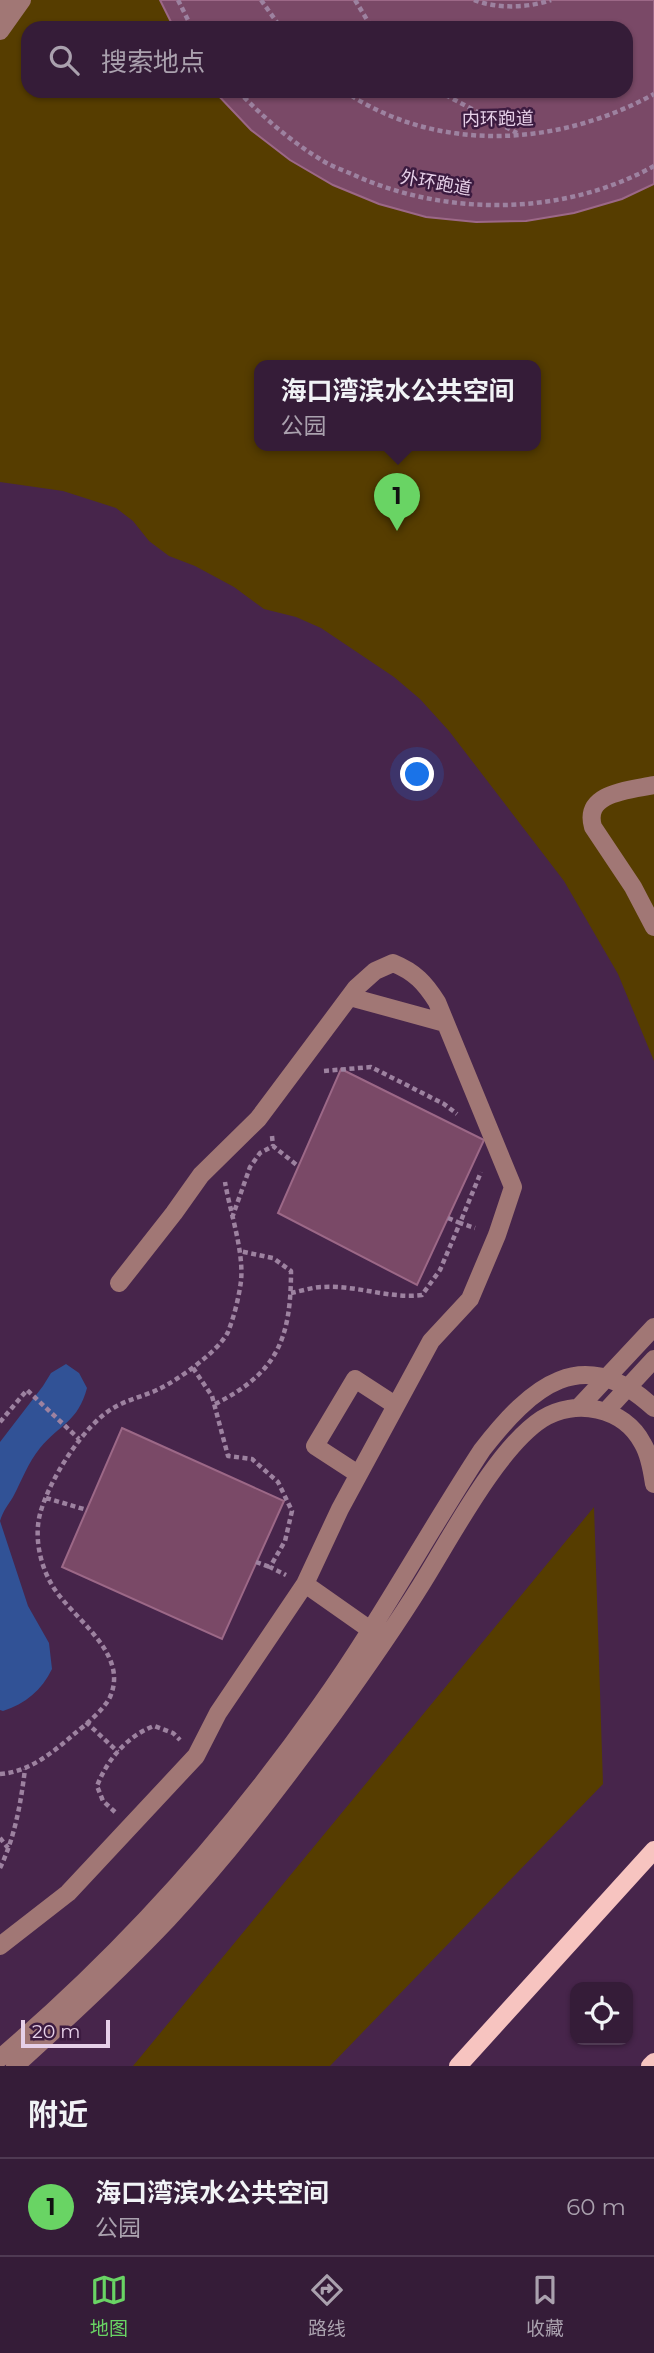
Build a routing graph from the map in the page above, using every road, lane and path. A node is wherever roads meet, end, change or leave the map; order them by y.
1 (6, 0) edge
2 (22, 0) edge
3 (178, 0) edge
4 (261, 0) edge
5 (355, 0) edge
6 (474, 0) edge
7 (516, 0) edge
8 (551, 0) edge
9 (524, 5) junction
10 (0, 9) edge
11 (188, 21) edge
12 (276, 21) edge
13 (368, 21) edge
14 (0, 31) edge
15 (654, 94) edge
16 (245, 98) edge
17 (357, 98) edge
18 (451, 98) edge
19 (520, 135) junction
20 (654, 166) edge
21 (654, 785) edge
22 (654, 927) edge
23 (350, 997) junction
24 (446, 1023) junction
25 (312, 1073) dead end
26 (461, 1116) dead end
27 (272, 1127) dead end
28 (273, 1146) junction
29 (220, 1157) junction
30 (298, 1166) dead end
31 (483, 1168) dead end
32 (448, 1218) dead end
33 (231, 1220) junction
34 (460, 1223) junction
35 (497, 1235) junction
36 (239, 1251) junction
37 (119, 1283) dead end
38 (291, 1293) junction
39 (654, 1327) edge
40 (654, 1359) edge
41 (193, 1368) junction
42 (607, 1378) junction
43 (628, 1387) junction
44 (215, 1404) junction
45 (395, 1405) junction
46 (580, 1406) junction
47 (654, 1408) edge
48 (606, 1411) junction
49 (0, 1422) edge
50 (79, 1439) junction
51 (358, 1474) junction
52 (654, 1484) edge
53 (46, 1498) junction
54 (87, 1510) dead end
55 (256, 1562) dead end
56 (270, 1567) junction
57 (305, 1584) junction
58 (378, 1635) junction
59 (86, 1722) junction
60 (118, 1752) junction
61 (196, 1756) junction
62 (24, 1769) junction
63 (0, 1774) edge
64 (130, 1827) junction
65 (0, 1839) edge
66 (8, 1848) junction
67 (654, 1850) edge
68 (0, 1868) edge
69 (0, 1946) edge
70 (0, 2058) edge
71 (654, 2062) edge
72 (15, 2066) edge
73 (458, 2066) edge
74 (650, 2066) edge

1 - 10 street
2 - 14 street
3 - 11 path
4 - 12 path
5 - 13 path
6 - 9 path
7 - 9 path
8 - 9 path
15 - 19 path, 内环跑道
16 - 20 path, 外环跑道
17 - 19 path, 内环跑道
18 - 19 path
21 - 22 street
23 - 24 street
23 - 24 street
23 - 29 street
24 - 35 street
25 - 26 path
27 - 28 path
28 - 30 path
28 - 33 path
29 - 33 path
29 - 37 street
31 - 34 path
32 - 34 path
33 - 36 path
34 - 35 path
34 - 38 path
35 - 45 street
36 - 38 path
36 - 41 path
38 - 44 path
39 - 42 street
40 - 43 street
41 - 44 path
41 - 50 path
42 - 43 street
42 - 46 street
42 - 58 street
43 - 47 street
43 - 48 street
44 - 56 path
45 - 51 street
45 - 51 street
46 - 48 street
46 - 58 street
48 - 52 street
49 - 50 path
50 - 53 path
51 - 57 street
53 - 54 path
53 - 59 path
55 - 56 path
56 - 57 path
57 - 58 street
57 - 61 street
58 - 70 street
58 - 72 street
59 - 60 path
59 - 62 path
60 - 61 path
60 - 64 path
61 - 64 street
62 - 63 path
62 - 66 path
64 - 69 street
65 - 66 path
66 - 68 path
67 - 73 main road
71 - 74 main road

